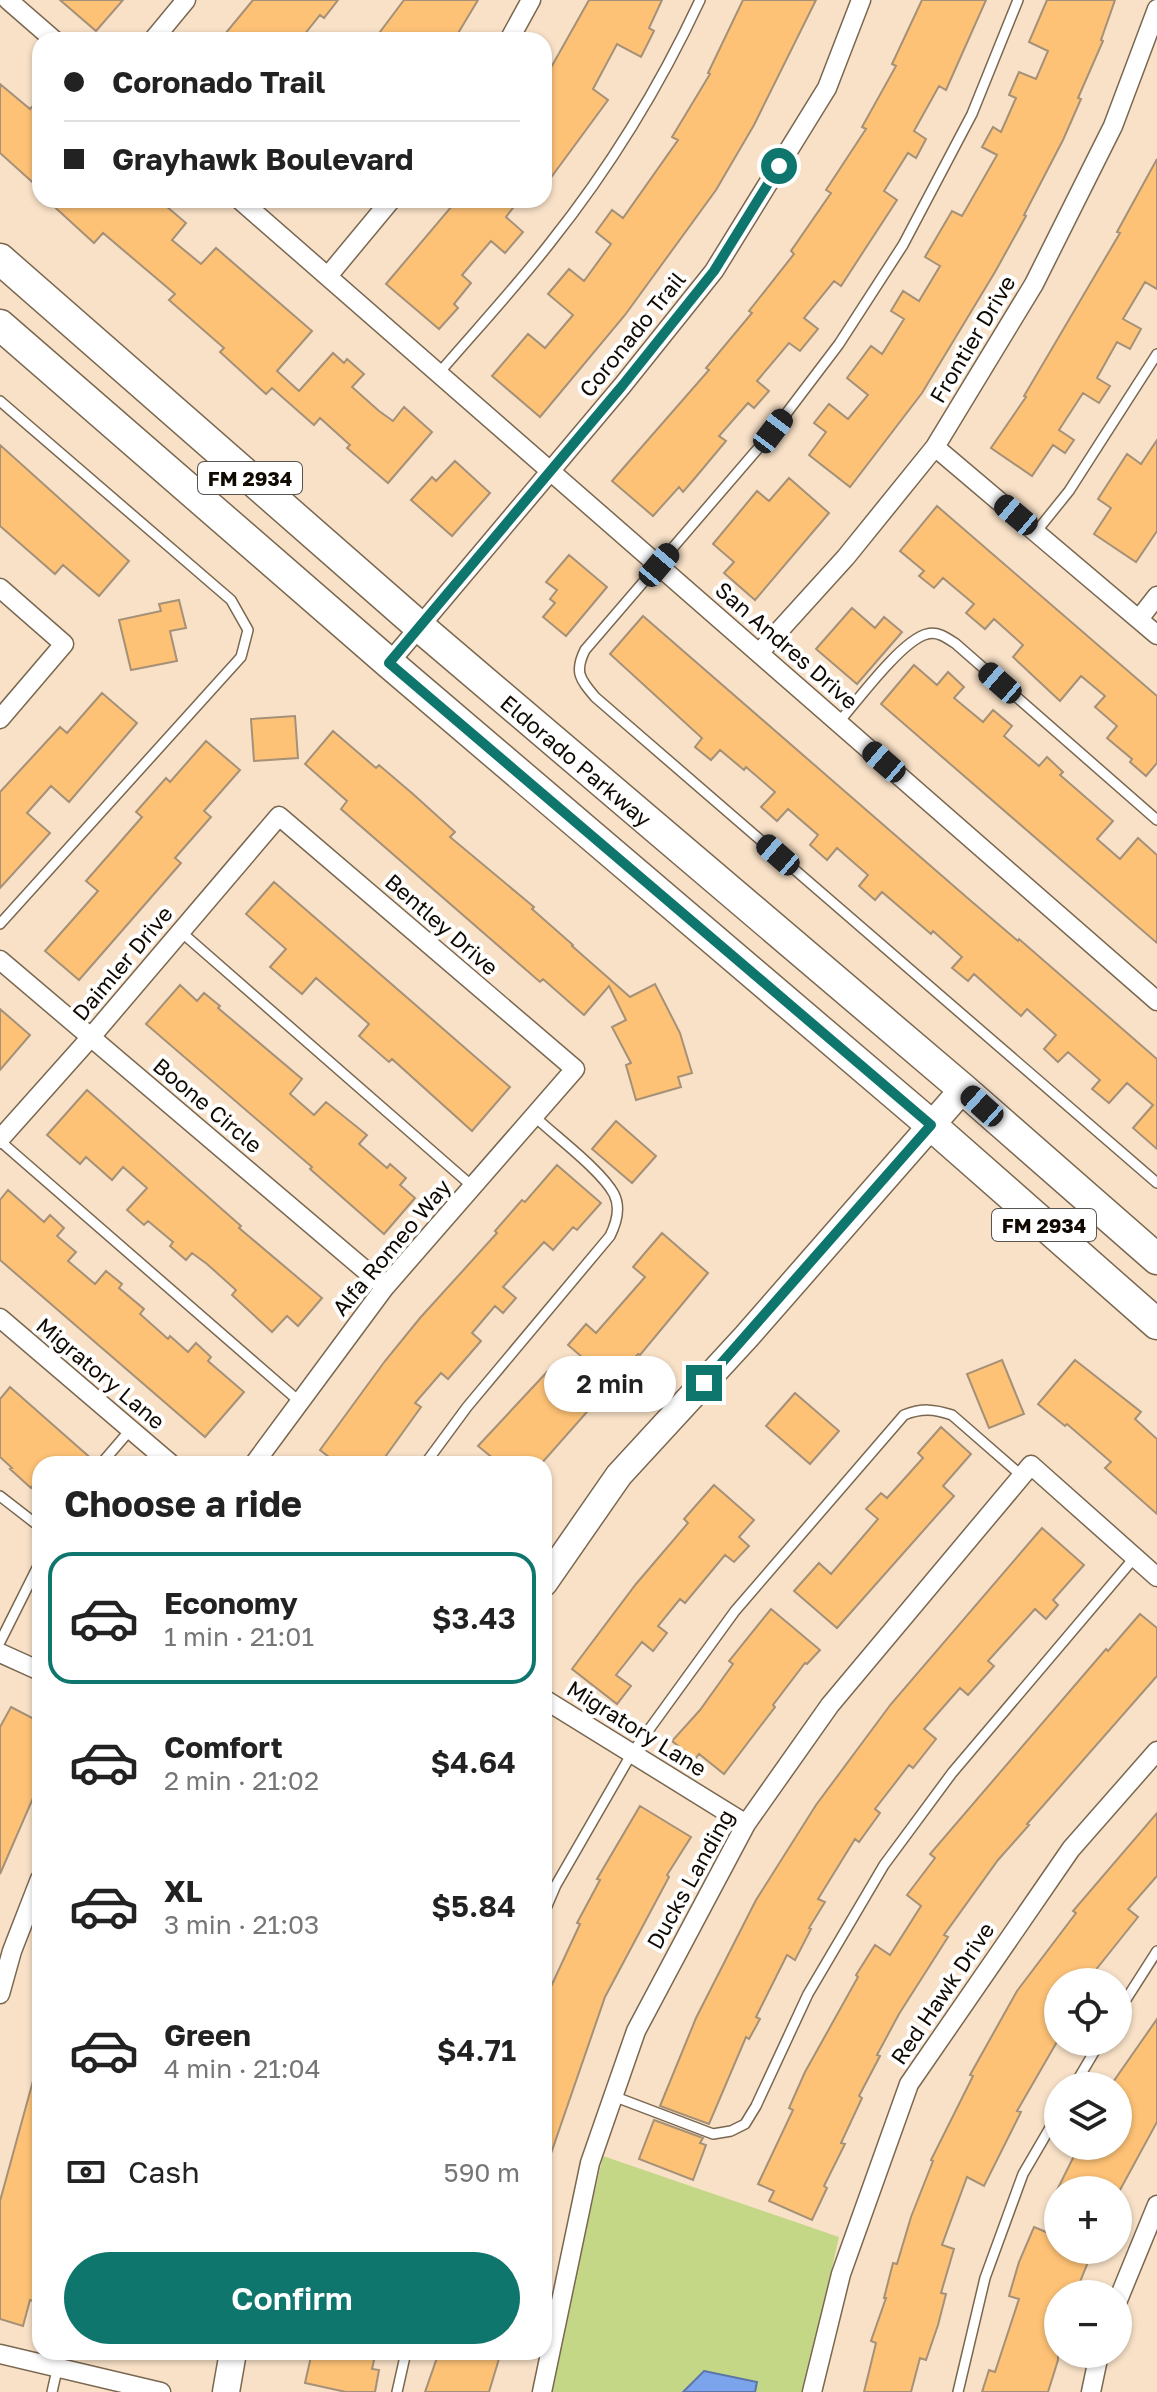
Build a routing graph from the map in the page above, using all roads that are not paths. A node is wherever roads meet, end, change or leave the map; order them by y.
1 (8, 0) edge
2 (186, 0) edge
3 (531, 0) edge
4 (700, 0) edge
5 (861, 0) edge
6 (1018, 0) edge
7 (1157, 9) edge
8 (45, 32) edge
9 (160, 32) edge
10 (513, 32) edge
11 (249, 208) edge
12 (384, 208) edge
13 (0, 259) edge
14 (328, 276) junction
15 (0, 325) edge
16 (1157, 354) edge
17 (439, 373) junction
18 (0, 401) edge
19 (935, 447) junction
20 (551, 471) junction
21 (1036, 532) junction
22 (659, 565) junction
23 (0, 588) edge
24 (1157, 596) edge
25 (1139, 619) junction
26 (420, 627) junction
27 (1157, 635) edge
28 (759, 653) junction
29 (389, 663) junction
30 (0, 719) edge
31 (839, 722) junction
32 (279, 816) joint
33 (1157, 820) edge
34 (0, 924) edge
35 (180, 931) junction
36 (0, 960) edge
37 (1157, 1001) edge
38 (91, 1037) junction
39 (575, 1069) joint
40 (963, 1089) junction
41 (534, 1116) junction
42 (931, 1125) junction
43 (0, 1140) edge
44 (1157, 1183) edge
45 (472, 1186) junction
46 (1157, 1259) edge
47 (385, 1287) junction
48 (0, 1318) edge
49 (1157, 1324) edge
50 (300, 1402) junction
51 (131, 1429) junction
52 (108, 1456) edge
53 (162, 1456) edge
54 (260, 1456) edge
55 (431, 1456) edge
56 (1026, 1471) junction
57 (0, 1496) edge
58 (32, 1521) edge
59 (1135, 1557) junction
60 (552, 1571) edge
61 (1157, 1577) edge
62 (32, 1578) edge
63 (0, 1642) edge
64 (0, 1653) edge
65 (32, 1667) edge
66 (552, 1704) edge
67 (1157, 1751) edge
68 (632, 1753) junction
69 (746, 1824) junction
70 (552, 1894) edge
71 (32, 1900) edge
72 (1157, 1951) edge
73 (1132, 1990) edge
74 (0, 1994) edge
75 (613, 2096) junction
76 (1044, 2138) edge
77 (1157, 2205) edge
78 (1126, 2280) edge
79 (552, 2344) edge
80 (0, 2354) edge
81 (32, 2357) edge
82 (60, 2360) edge
83 (232, 2360) edge
84 (404, 2360) edge
85 (549, 2360) edge
86 (1096, 2368) edge
87 (52, 2392) edge
88 (161, 2392) edge
89 (226, 2392) edge
90 (397, 2392) edge
91 (542, 2392) edge
92 (812, 2392) edge
93 (958, 2392) edge
94 (1091, 2392) edge

1 - 8 street
2 - 9 street
3 - 10 street
4 - 17 lane
5 - 20 street, Coronado Trail
6 - 22 lane
7 - 19 street, Frontier Drive
11 - 14 street, San Andres Drive
12 - 14 street
13 - 26 main road, Eldorado Parkway / FM 2934
14 - 17 street, San Andres Drive
15 - 29 main road, FM 2934
16 - 21 lane
17 - 20 street, San Andres Drive
18 - 34 lane
19 - 21 street
19 - 28 street, Frontier Drive
20 - 22 street, San Andres Drive
20 - 26 street, Coronado Trail
21 - 25 street
22 - 28 street, San Andres Drive
22 - 44 lane
23 - 30 street
24 - 25 street
25 - 27 street
26 - 29 street, Coronado Trail
26 - 40 main road, Eldorado Parkway / FM 2934
28 - 31 street, San Andres Drive
29 - 42 main road, FM 2934
31 - 33 lane
31 - 37 street, San Andres Drive
32 - 35 street, Daimler Drive
32 - 39 street, Bentley Drive
35 - 38 street, Daimler Drive
35 - 45 lane
36 - 38 street, Boone Circle
38 - 43 street, Daimler Drive
38 - 47 street, Boone Circle
39 - 41 street, Alfa Romeo Way
40 - 42 street
40 - 46 main road, Eldorado Parkway / FM 2934
41 - 45 street, Alfa Romeo Way
41 - 55 lane
42 - 49 main road, FM 2934
42 - 60 street
43 - 50 lane
45 - 47 street, Alfa Romeo Way
47 - 50 street, Alfa Romeo Way
48 - 51 street, Migratory Lane
50 - 54 street, Alfa Romeo Way
51 - 52 lane
51 - 53 street, Migratory Lane
56 - 59 street
56 - 68 lane
56 - 69 street, Ducks Landing
57 - 58 lane
59 - 61 street
59 - 75 lane
62 - 63 lane
64 - 65 street
66 - 68 street, Migratory Lane
67 - 92 street, Red Hawk Drive
68 - 69 street, Migratory Lane
68 - 70 lane
69 - 75 street, Ducks Landing
71 - 74 street
72 - 73 lane
75 - 79 street, Ducks Landing
76 - 93 lane
77 - 78 street
80 - 81 street
82 - 87 lane
82 - 88 street
83 - 89 street
84 - 90 lane
85 - 91 street, Ducks Landing
86 - 94 street

